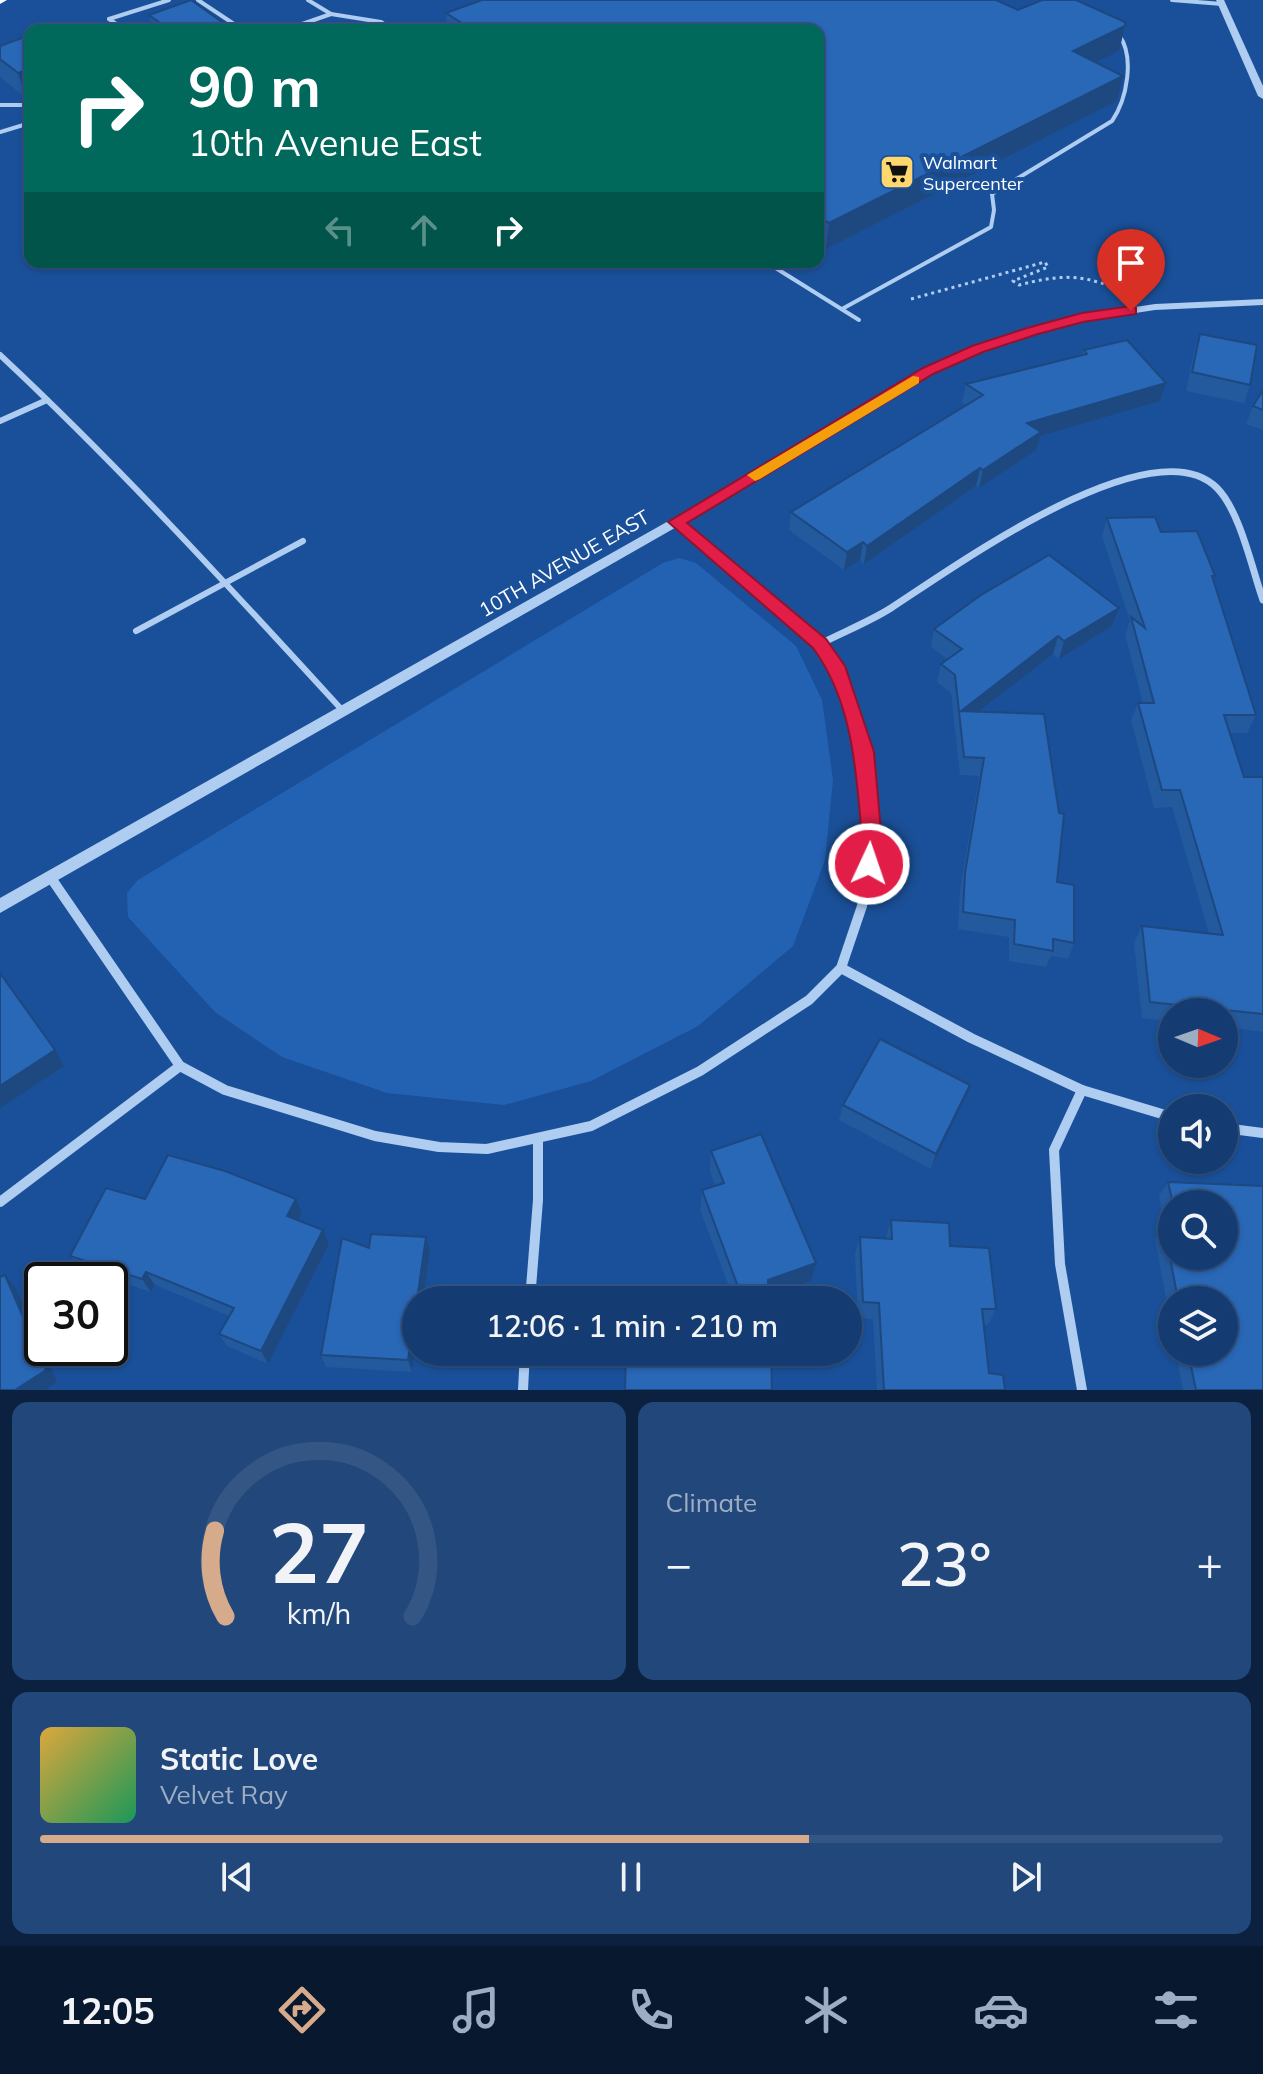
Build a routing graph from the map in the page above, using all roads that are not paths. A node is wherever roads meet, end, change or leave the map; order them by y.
1 (169, 0) edge
2 (198, 0) edge
3 (308, 0) edge
4 (1172, 0) edge
5 (1221, 2) edge
6 (331, 14) junction
7 (116, 24) edge
8 (234, 24) edge
9 (302, 24) edge
10 (384, 24) edge
11 (1113, 30) edge
12 (1263, 96) edge
13 (0, 105) edge
14 (24, 105) edge
15 (24, 125) edge
16 (0, 132) edge
17 (776, 268) edge
18 (1263, 302) edge
19 (842, 309) junction
20 (859, 320) dead end
21 (0, 355) edge
22 (47, 400) junction
23 (0, 421) edge
24 (676, 522) junction
25 (303, 541) dead end
26 (225, 583) junction
27 (1263, 600) edge
28 (136, 631) dead end
29 (820, 644) junction
30 (343, 711) junction
31 (51, 878) junction
32 (0, 906) edge
33 (841, 968) junction
34 (180, 1066) junction
35 (1082, 1090) junction
36 (1158, 1113) edge
37 (1238, 1130) edge
38 (1263, 1133) edge
39 (538, 1139) junction
40 (0, 1202) edge
41 (531, 1286) edge
42 (524, 1366) edge
43 (523, 1390) edge
44 (1082, 1390) edge

1 - 7 lane
2 - 8 lane
3 - 6 lane
4 - 5 lane
5 - 12 street
6 - 9 lane
6 - 10 lane
11 - 19 lane
13 - 14 lane
15 - 16 lane
17 - 19 lane
18 - 24 street, 10TH AVENUE EAST
19 - 20 lane
21 - 22 lane
22 - 23 lane
22 - 26 lane
24 - 29 street
24 - 30 street, 10TH AVENUE EAST
25 - 26 lane
26 - 28 lane
26 - 30 lane
27 - 29 street
29 - 33 street
30 - 31 street, 10TH AVENUE EAST
31 - 32 street, 10TH AVENUE EAST
31 - 34 street
33 - 35 street
33 - 39 street
34 - 39 street
34 - 40 street
35 - 36 street
35 - 44 street
37 - 38 street
39 - 41 street
42 - 43 street

